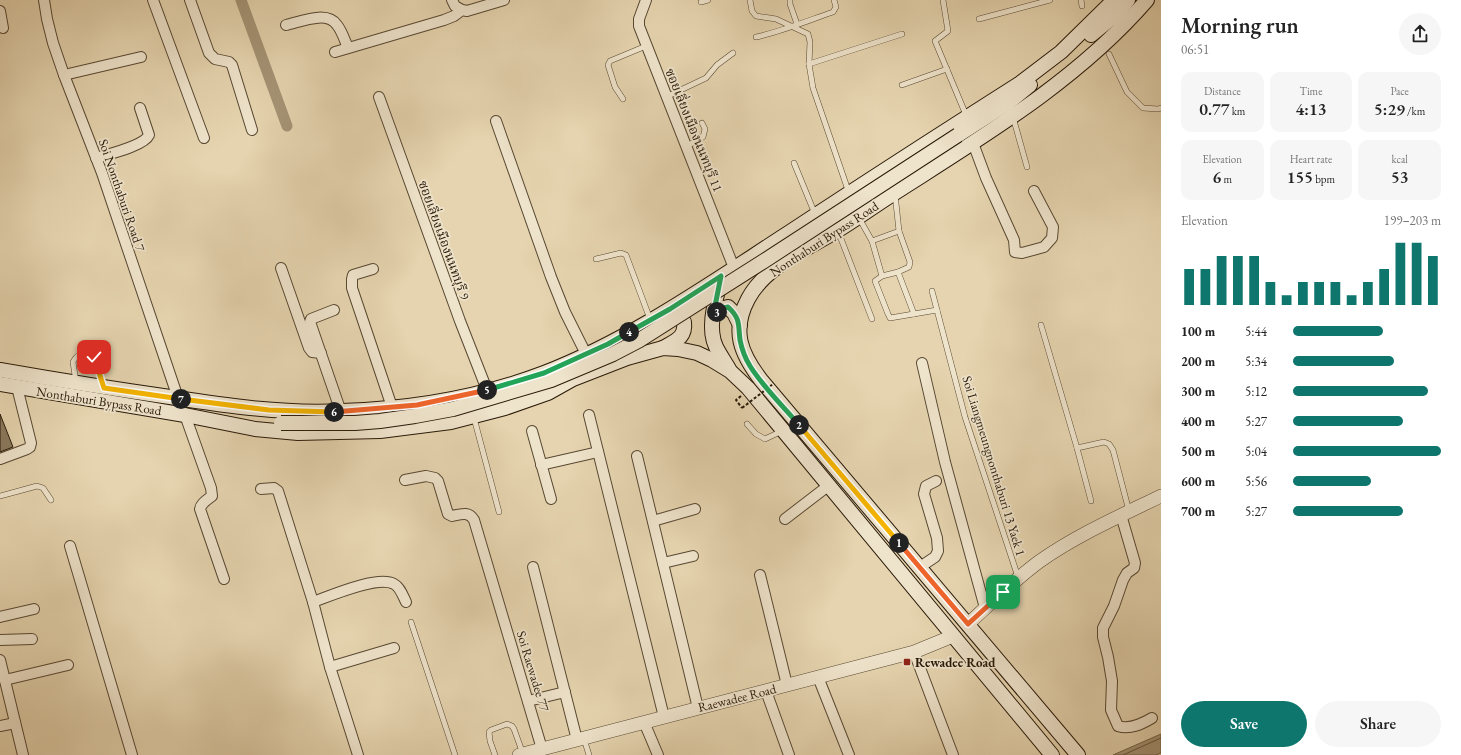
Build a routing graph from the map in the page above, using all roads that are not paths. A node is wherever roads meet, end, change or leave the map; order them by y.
1 (44, 0) edge
2 (153, 0) edge
3 (190, 0) edge
4 (452, 0) edge
5 (504, 0) edge
6 (646, 0) edge
7 (708, 0) edge
8 (750, 0) edge
9 (790, 0) edge
10 (834, 0) edge
11 (943, 0) edge
12 (1050, 0) edge
13 (1081, 0) edge
14 (1128, 0) edge
15 (1147, 0) edge
16 (701, 2) dead end
17 (1082, 6) dead end
18 (1116, 6) edge
19 (462, 10) junction
20 (0, 11) edge
21 (979, 19) dead end
22 (286, 25) dead end
23 (794, 25) junction
24 (3, 28) dead end
25 (902, 34) dead end
26 (756, 37) dead end
27 (646, 46) junction
28 (348, 48) junction
29 (335, 52) dead end
30 (733, 53) dead end
31 (1109, 54) dead end
32 (141, 56) dead end
33 (809, 64) junction
34 (947, 69) junction
35 (1068, 74) junction
36 (64, 75) junction
37 (902, 85) dead end
38 (668, 96) junction
39 (379, 98) dead end
40 (623, 99) dead end
41 (140, 108) dead end
42 (1161, 108) edge
43 (1012, 116) junction
44 (967, 117) junction
45 (496, 121) dead end
46 (702, 123) dead end
47 (252, 130) dead end
48 (204, 138) dead end
49 (973, 143) junction
50 (687, 146) junction
51 (96, 158) junction
52 (794, 163) dead end
53 (1026, 167) dead end
54 (1034, 191) dead end
55 (894, 193) junction
56 (849, 194) junction
57 (815, 215) junction
58 (858, 217) junction
59 (837, 230) junction
60 (899, 231) junction
61 (872, 241) junction
62 (596, 259) dead end
63 (281, 268) dead end
64 (734, 268) junction
65 (373, 269) dead end
66 (898, 272) junction
67 (721, 276) junction
68 (882, 276) junction
69 (932, 291) dead end
70 (334, 310) dead end
71 (937, 310) junction
72 (914, 314) junction
73 (713, 316) junction
74 (652, 319) junction
75 (872, 319) dead end
76 (740, 325) junction
77 (1041, 325) dead end
78 (663, 348) junction
79 (321, 353) junction
80 (586, 354) junction
81 (922, 363) dead end
82 (0, 370) edge
83 (730, 371) junction
84 (0, 384) edge
85 (76, 384) junction
86 (17, 387) junction
87 (104, 388) junction
88 (487, 390) junction
89 (178, 398) junction
90 (392, 407) junction
91 (341, 412) junction
92 (185, 415) junction
93 (588, 415) dead end
94 (475, 422) junction
95 (227, 423) junction
96 (746, 424) dead end
97 (532, 431) dead end
98 (783, 431) junction
99 (1077, 448) junction
100 (598, 452) junction
101 (637, 456) dead end
102 (0, 459) edge
103 (541, 465) junction
104 (405, 480) dead end
105 (936, 481) dead end
106 (828, 486) junction
107 (261, 489) dead end
108 (0, 496) edge
109 (1161, 496) edge
110 (550, 499) dead end
111 (51, 500) dead end
112 (1091, 501) dead end
113 (695, 510) dead end
114 (499, 512) dead end
115 (1125, 513) junction
116 (785, 519) dead end
117 (653, 521) junction
118 (70, 546) dead end
119 (693, 556) dead end
120 (664, 563) junction
121 (533, 567) dead end
122 (920, 567) junction
123 (760, 575) dead end
124 (1018, 578) junction
125 (224, 579) dead end
126 (313, 602) junction
127 (406, 602) dead end
128 (985, 608) junction
129 (34, 609) dead end
130 (0, 617) edge
131 (410, 622) dead end
132 (968, 624) junction
133 (953, 636) junction
134 (32, 639) dead end
135 (0, 640) edge
136 (394, 648) dead end
137 (914, 652) junction
138 (0, 660) edge
139 (68, 665) dead end
140 (330, 667) junction
141 (818, 676) junction
142 (5, 680) junction
143 (787, 685) junction
144 (766, 691) junction
145 (565, 692) junction
146 (528, 701) junction
147 (698, 708) junction
148 (664, 717) junction
149 (1152, 718) dead end
150 (644, 722) junction
151 (15, 723) junction
152 (0, 726) edge
153 (580, 739) junction
154 (542, 749) junction
155 (521, 754) edge
156 (23, 755) edge
157 (132, 755) edge
158 (358, 755) edge
159 (455, 755) edge
160 (495, 755) edge
161 (589, 755) edge
162 (658, 755) edge
163 (789, 755) edge
164 (849, 755) edge
165 (953, 755) edge
166 (1052, 755) edge
167 (1078, 755) edge

1 - 36 street, Soi Nonthaburi Road 7
2 - 48 street
3 - 47 street
4 - 19 street
5 - 19 street
6 - 27 street, ซอยเลี่ยงเมืองนนทบุรี 11
7 - 16 lane
8 - 23 lane
9 - 23 lane
10 - 23 lane
11 - 34 lane
12 - 21 lane
13 - 17 lane
14 - 18 main road, Nonthaburi Bypass Road
15 - 35 main road, Nonthaburi Bypass Road
18 - 35 main road, Nonthaburi Bypass Road
18 - 44 main road, Nonthaburi Bypass Road
18 - 95 main road, bridge
19 - 28 street
20 - 24 street
22 - 28 street
23 - 26 lane
23 - 33 lane
25 - 33 lane
27 - 38 street, ซอยเลี่ยงเมืองนนทบุรี 11
27 - 40 lane
28 - 29 street
30 - 38 lane
31 - 42 lane
32 - 36 street
33 - 56 lane
34 - 37 lane
34 - 44 lane
35 - 43 main road, Nonthaburi Bypass Road
36 - 51 street, Soi Nonthaburi Road 7
38 - 50 street, ซอยเลี่ยงเมืองนนทบุรี 11
39 - 88 street, ซอยเลี่ยงเมืองนนทบุรี 9
41 - 51 street
43 - 49 main road, Nonthaburi Bypass Road
43 - 53 lane
44 - 56 main road, Nonthaburi Bypass Road
45 - 80 street
46 - 50 lane
49 - 54 street
49 - 55 main road, Nonthaburi Bypass Road
50 - 64 street, ซอยเลี่ยงเมืองนนทบุรี 11
51 - 89 street, Soi Nonthaburi Road 7
52 - 57 lane
55 - 58 main road, Nonthaburi Bypass Road
55 - 60 lane
56 - 57 main road, Nonthaburi Bypass Road
57 - 64 main road, Nonthaburi Bypass Road
58 - 59 main road, Nonthaburi Bypass Road
58 - 61 lane
59 - 75 lane
59 - 76 main road, Nonthaburi Bypass Road
60 - 61 lane
60 - 66 lane
61 - 68 lane
62 - 74 lane
63 - 79 street
64 - 67 main road, Nonthaburi Bypass Road
65 - 90 street
66 - 68 lane
66 - 72 lane
67 - 73 main road, Nonthaburi Bypass Road
67 - 74 main road, Nonthaburi Bypass Road
68 - 72 lane
69 - 71 lane, Soi Liangmeungnonthaburi 13 Yaek 1
70 - 79 street
71 - 72 lane
71 - 124 lane, Soi Liangmeungnonthaburi 13 Yaek 1
73 - 76 main road
73 - 83 main road, Nonthaburi Bypass Road
74 - 78 main road
74 - 80 main road, Nonthaburi Bypass Road
76 - 122 main road, Nonthaburi Bypass Road
77 - 99 lane
78 - 83 main road, Nonthaburi Bypass Road
78 - 94 main road, Nonthaburi Bypass Road
79 - 91 street
80 - 88 main road, Nonthaburi Bypass Road
81 - 128 street
82 - 85 main road, Nonthaburi Bypass Road
83 - 98 main road, Nonthaburi Bypass Road
84 - 86 main road, Nonthaburi Bypass Road
85 - 87 main road, Nonthaburi Bypass Road
85 - 87 lane
86 - 92 main road, Nonthaburi Bypass Road
86 - 102 street
87 - 89 main road, Nonthaburi Bypass Road
88 - 90 main road, Nonthaburi Bypass Road
89 - 91 main road, Nonthaburi Bypass Road
90 - 91 main road, Nonthaburi Bypass Road
92 - 95 main road, Nonthaburi Bypass Road
92 - 125 street
93 - 100 street
94 - 95 main road, Nonthaburi Bypass Road
94 - 114 lane
96 - 98 lane
97 - 103 street
98 - 106 main road, Nonthaburi Bypass Road
99 - 112 lane
99 - 115 lane
100 - 103 street
100 - 148 street
101 - 117 street
103 - 110 street
104 - 146 street, Soi Raewadee 77
105 - 122 street
106 - 116 street
106 - 133 main road, Nonthaburi Bypass Road
107 - 126 street
108 - 111 lane
109 - 115 street
113 - 117 street
115 - 124 street
115 - 149 street
117 - 120 street
118 - 157 street
119 - 120 street
120 - 147 street
121 - 145 street
122 - 132 main road, Nonthaburi Bypass Road
123 - 143 street
124 - 128 street
126 - 127 street
126 - 140 street
128 - 132 street
129 - 130 street
131 - 159 lane
132 - 167 main road, Nonthaburi Bypass Road
133 - 137 street, Raewadee Road
133 - 166 main road, Nonthaburi Bypass Road
134 - 135 street
136 - 140 street
137 - 141 street, Raewadee Road
137 - 165 street
138 - 142 street
139 - 142 street
140 - 158 street
141 - 143 street, Raewadee Road
141 - 164 street
142 - 151 street
143 - 144 street, Raewadee Road
144 - 147 street, Raewadee Road
144 - 163 street
145 - 146 street
145 - 153 street
146 - 154 street, Soi Raewadee 77
147 - 148 street, Raewadee Road
148 - 150 street, Raewadee Road
150 - 153 street, Raewadee Road
150 - 162 street
151 - 152 street
151 - 156 street
153 - 154 street, Raewadee Road
153 - 161 lane
154 - 155 street, Raewadee Road
155 - 160 lane

